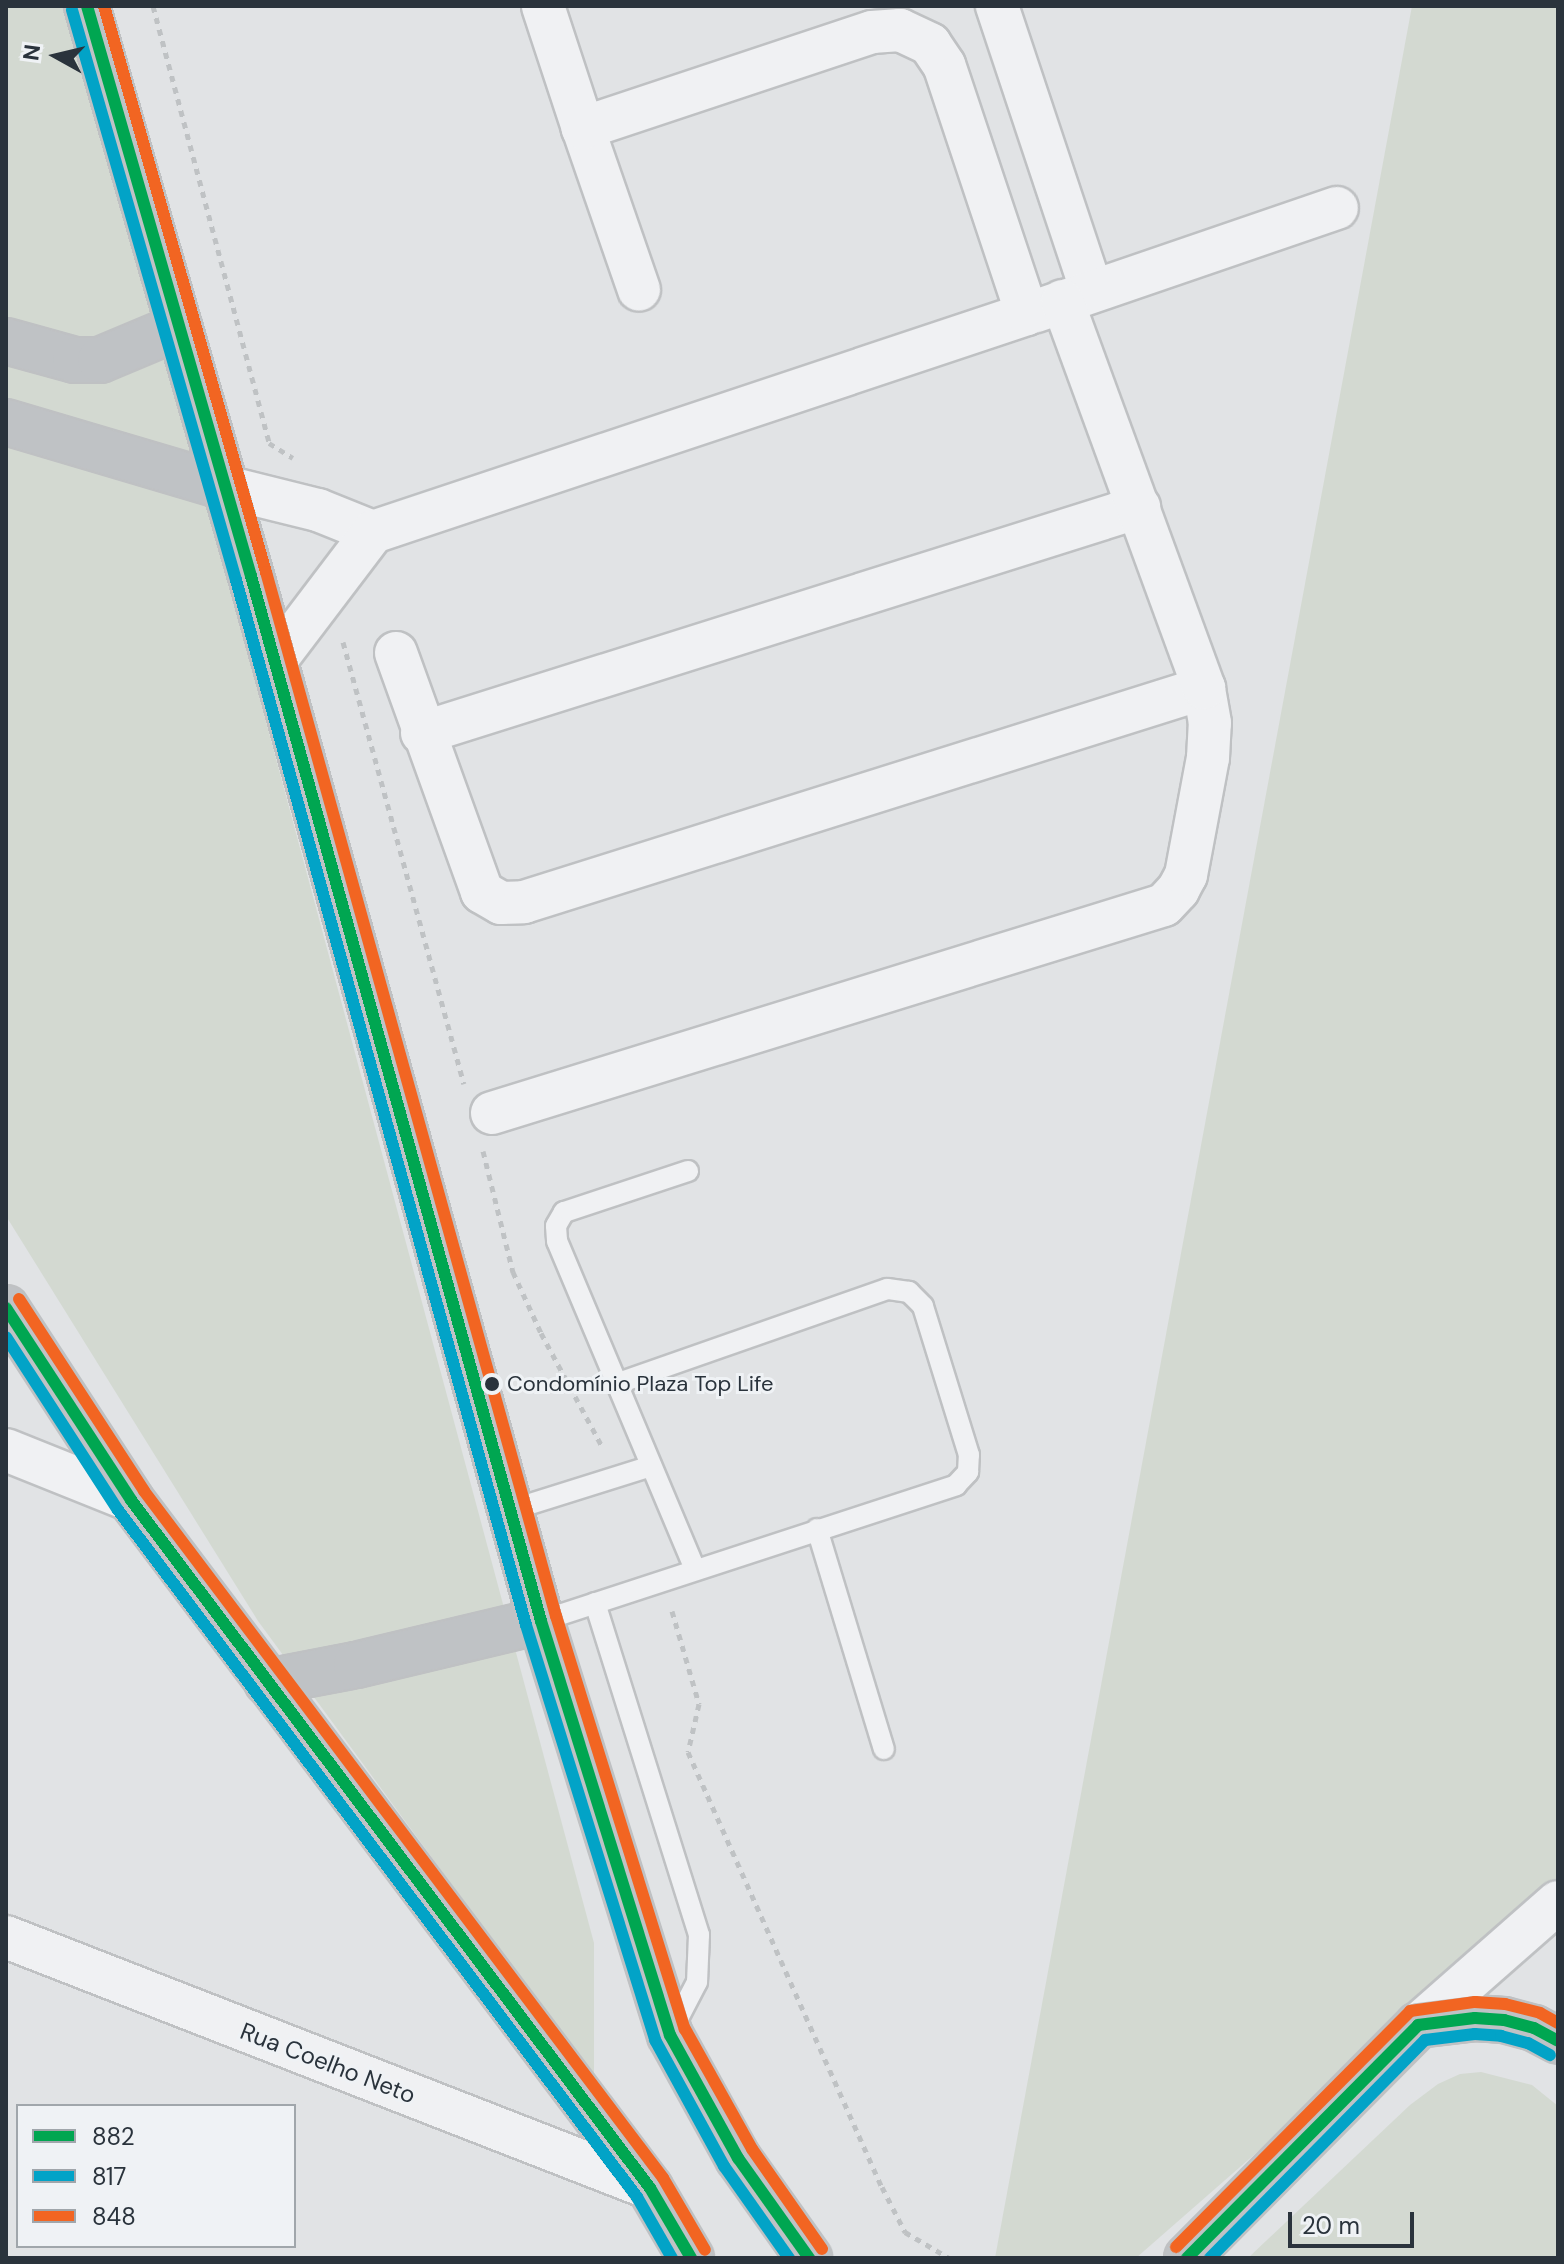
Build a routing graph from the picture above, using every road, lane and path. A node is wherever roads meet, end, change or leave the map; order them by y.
1 (87, 6) edge
2 (543, 6) edge
3 (997, 6) edge
4 (583, 128) junction
5 (1337, 208) dead end
6 (639, 290) dead end
7 (1060, 302) junction
8 (179, 327) junction
9 (6, 341) edge
10 (6, 422) edge
11 (225, 487) junction
12 (1139, 507) junction
13 (373, 532) junction
14 (396, 653) dead end
15 (275, 661) junction
16 (1204, 688) junction
17 (422, 733) junction
18 (492, 1113) dead end
19 (688, 1171) dead end
20 (6, 1308) edge
21 (616, 1384) junction
22 (6, 1450) edge
23 (651, 1466) junction
24 (131, 1500) junction
25 (511, 1510) junction
26 (817, 1529) junction
27 (695, 1569) junction
28 (595, 1603) junction
29 (541, 1621) junction
30 (267, 1682) junction
31 (884, 1749) dead end
32 (1558, 1902) edge
33 (6, 1937) edge
34 (1418, 2025) junction
35 (670, 2035) junction
36 (1558, 2041) edge
37 (650, 2188) junction
38 (691, 2258) edge
39 (809, 2258) edge
40 (1187, 2258) edge

1 - 8 street
2 - 4 street
3 - 7 street
4 - 6 street
4 - 7 street
5 - 7 street
7 - 12 street
7 - 13 street
8 - 9 street
8 - 11 street
10 - 11 street
11 - 13 street
11 - 15 street
12 - 16 street
12 - 17 street
13 - 15 street
14 - 17 street
15 - 25 street
16 - 17 street
16 - 18 street
19 - 21 lane
20 - 24 street
21 - 23 lane
21 - 26 lane
22 - 24 street
23 - 25 lane
23 - 27 lane
24 - 30 street
25 - 29 street
26 - 27 lane
26 - 31 lane
27 - 28 lane
28 - 29 lane
28 - 35 lane
29 - 30 street
29 - 35 street
30 - 37 street
32 - 34 street
33 - 37 street, Rua Coelho Neto
34 - 36 street
34 - 40 street
35 - 39 street
37 - 38 street

